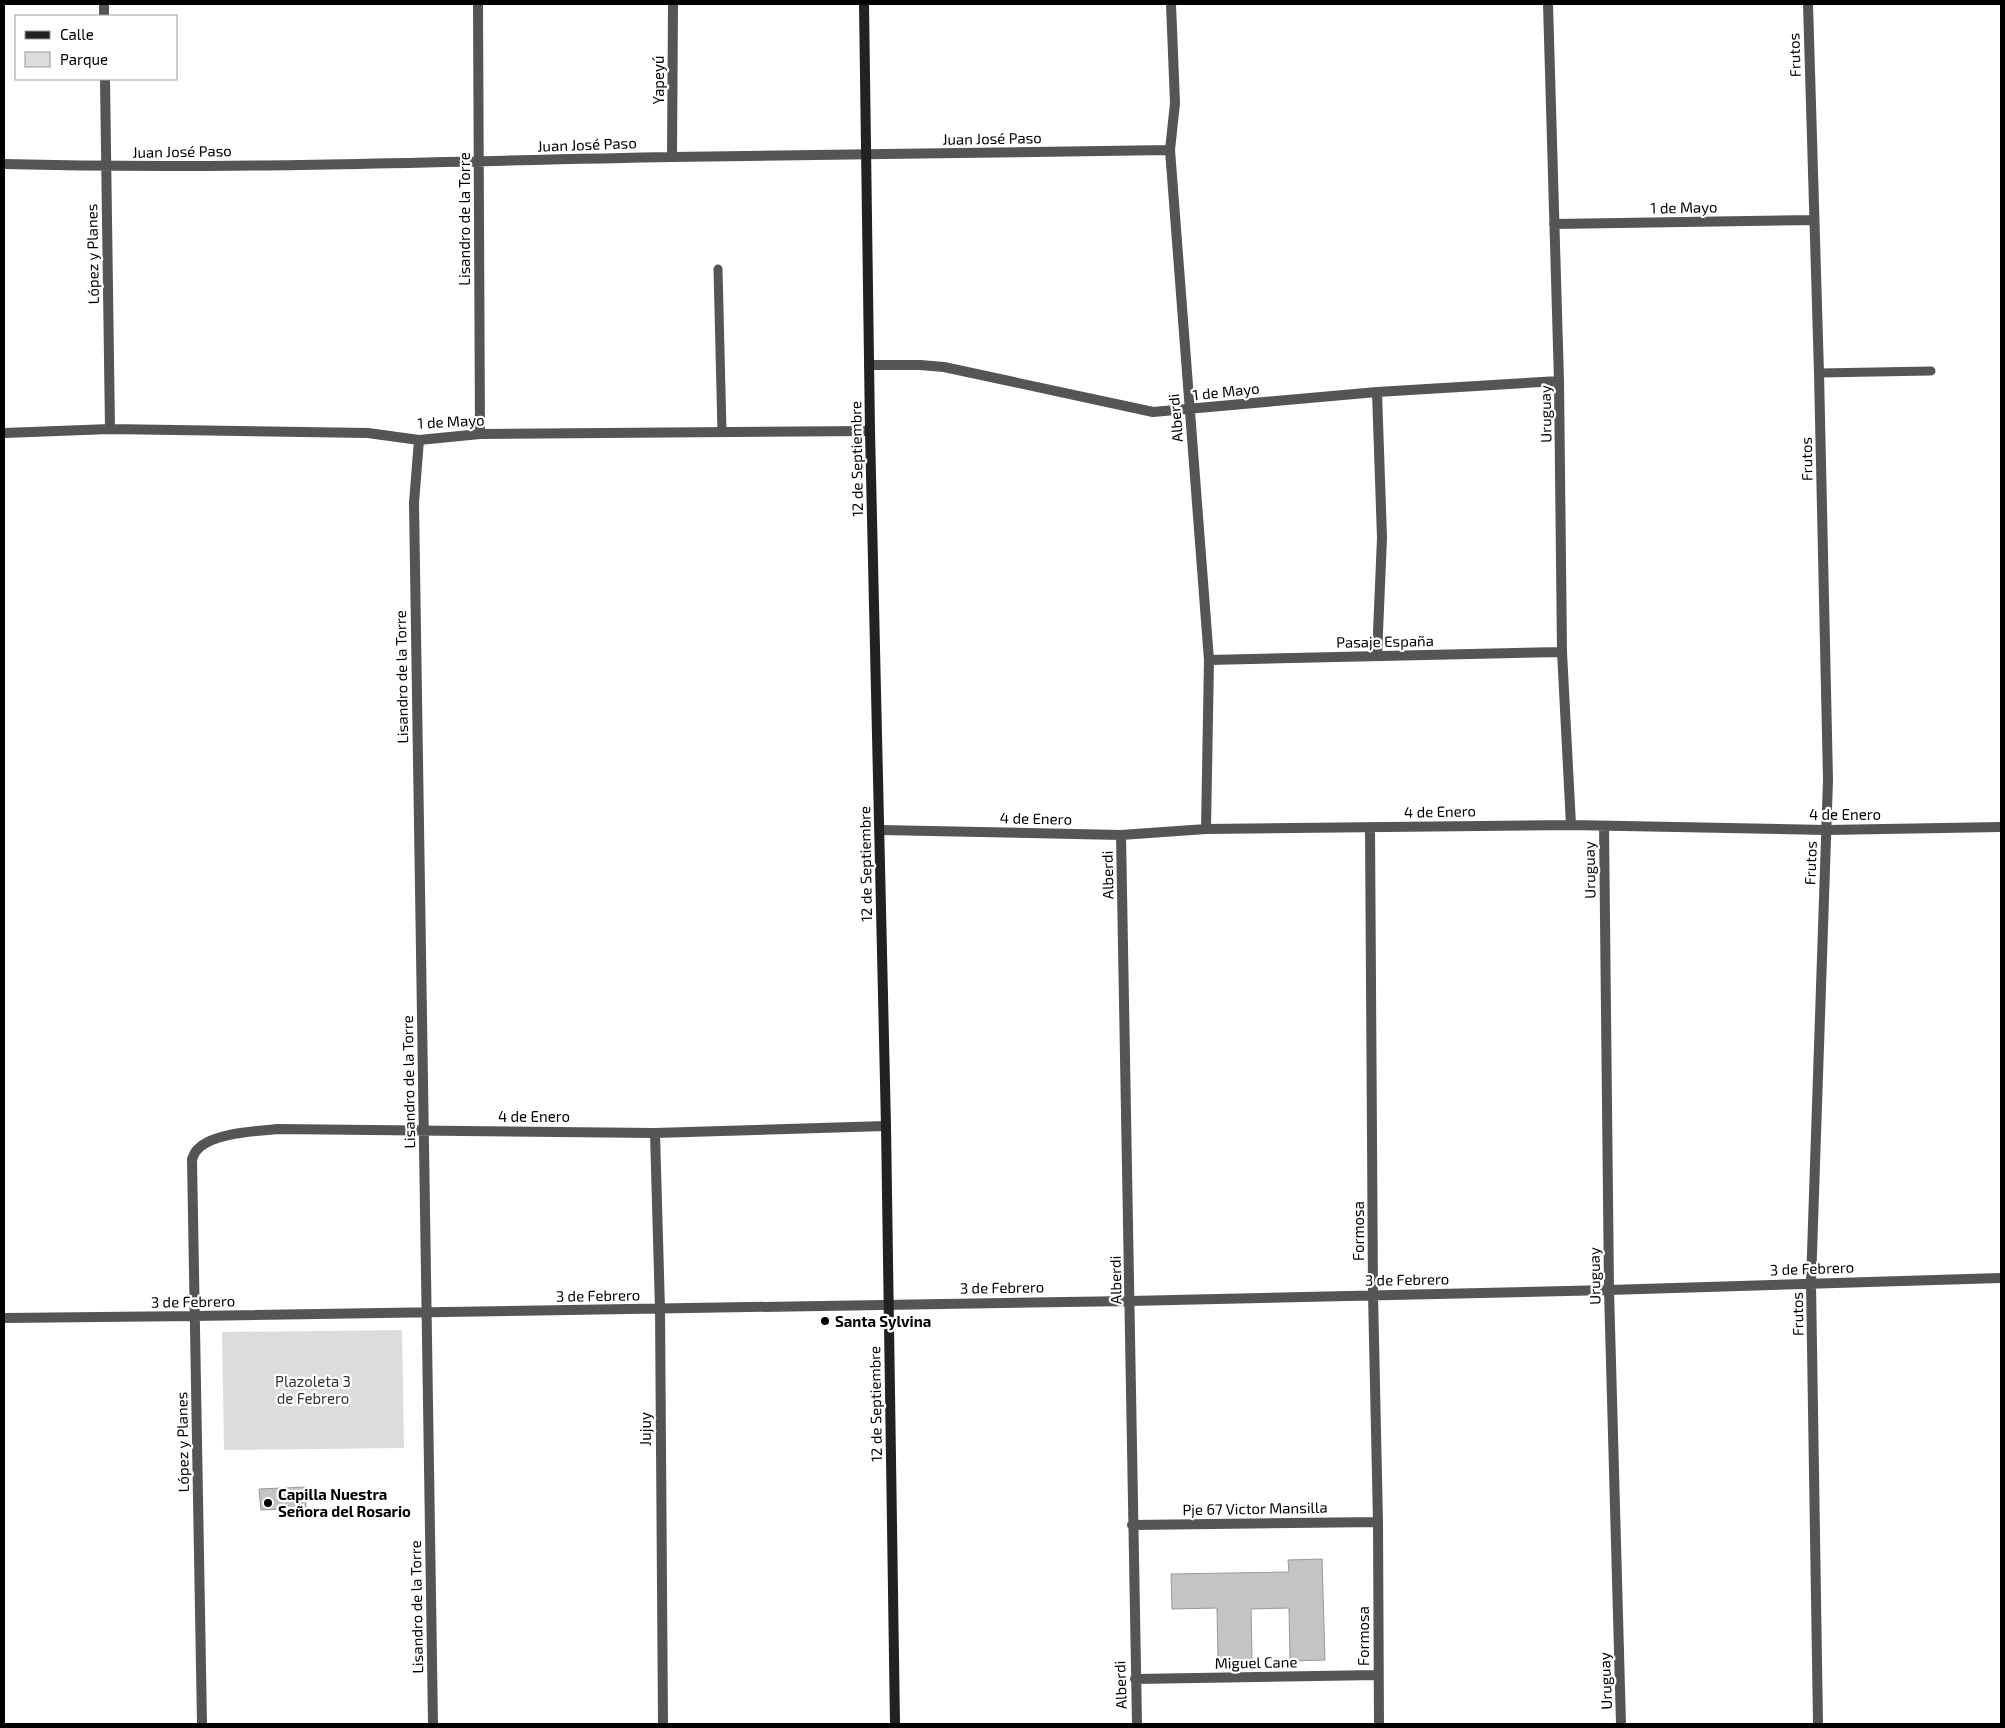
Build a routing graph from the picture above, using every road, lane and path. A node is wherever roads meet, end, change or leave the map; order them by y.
1 (478, 4) edge
2 (673, 4) edge
3 (864, 4) edge
4 (1171, 4) edge
5 (1548, 4) edge
6 (1808, 4) edge
7 (105, 80) edge
8 (1170, 150) junction
9 (866, 155) junction
10 (672, 157) junction
11 (479, 162) junction
12 (4, 164) edge
13 (106, 167) junction
14 (1814, 220) junction
15 (1554, 224) junction
16 (718, 268) dead end
17 (869, 365) junction
18 (1931, 370) dead end
19 (1819, 374) junction
20 (1559, 381) junction
21 (1377, 392) junction
22 (1190, 410) junction
23 (110, 429) junction
24 (870, 431) junction
25 (722, 432) junction
26 (4, 433) edge
27 (480, 434) junction
28 (419, 440) junction
29 (1562, 652) junction
30 (1377, 656) junction
31 (1209, 660) junction
32 (1571, 825) junction
33 (1604, 826) junction
34 (1370, 827) junction
35 (2001, 827) edge
36 (1206, 829) junction
37 (880, 830) junction
38 (1826, 830) junction
39 (1121, 835) junction
40 (886, 1126) junction
41 (424, 1131) junction
42 (655, 1133) junction
43 (192, 1159) joint
44 (2001, 1278) edge
45 (1811, 1283) junction
46 (1609, 1290) junction
47 (1373, 1294) junction
48 (1130, 1301) junction
49 (888, 1303) junction
50 (660, 1309) junction
51 (426, 1311) junction
52 (194, 1316) junction
53 (4, 1318) edge
54 (1378, 1522) junction
55 (1132, 1525) junction
56 (1378, 1675) junction
57 (1135, 1679) junction
58 (202, 1724) edge
59 (433, 1724) edge
60 (663, 1724) edge
61 (895, 1724) edge
62 (1136, 1724) edge
63 (1379, 1724) edge
64 (1621, 1724) edge
65 (1818, 1724) edge

1 - 11 street, Lisandro de la Torre
2 - 10 street, Yapeyú
3 - 9 street, 12 de Septiembre
4 - 8 street, Alberdi
5 - 15 street, Uruguay
6 - 14 street, Frutos
7 - 13 street, López y Planes
8 - 9 street, Juan José Paso
8 - 22 street, Alberdi
9 - 10 street, Juan José Paso
9 - 17 street, 12 de Septiembre
10 - 11 street, Juan José Paso
11 - 13 street, Juan José Paso
11 - 27 street, Lisandro de la Torre
12 - 13 street, Juan José Paso
13 - 23 street, López y Planes
14 - 15 street, 1 de Mayo
14 - 19 street, Frutos
15 - 20 street, Uruguay
16 - 25 lane
17 - 22 street, 1 de Mayo
17 - 24 street, 12 de Septiembre
18 - 19 lane
19 - 38 street, Frutos
20 - 21 street, 1 de Mayo
20 - 29 street, Uruguay
21 - 22 street, 1 de Mayo
21 - 30 street
22 - 31 street, Alberdi
23 - 26 street, 1 de Mayo
23 - 28 street, 1 de Mayo
24 - 25 street, 1 de Mayo
24 - 37 street, 12 de Septiembre
25 - 27 street, 1 de Mayo
27 - 28 street, 1 de Mayo
28 - 41 street, Lisandro de la Torre
29 - 30 street, Pasaje España
29 - 32 street, Uruguay
30 - 31 street, Pasaje España
31 - 36 street, Alberdi
32 - 33 street, 4 de Enero
32 - 34 street, 4 de Enero
33 - 38 street, 4 de Enero
33 - 46 street, Uruguay
34 - 36 street, 4 de Enero
34 - 47 street, Formosa
35 - 38 street, 4 de Enero
36 - 39 street, 4 de Enero
37 - 39 street, 4 de Enero
37 - 40 street, 12 de Septiembre
38 - 45 street, Frutos
39 - 48 street, Alberdi
40 - 42 street, 4 de Enero
40 - 49 street, 12 de Septiembre
41 - 42 street, 4 de Enero
41 - 43 street, 4 de Enero
41 - 51 street, Lisandro de la Torre
42 - 50 street, Jujuy
43 - 52 street, López y Planes
44 - 45 street, 3 de Febrero
45 - 46 street, 3 de Febrero
45 - 65 street, Frutos
46 - 47 street, 3 de Febrero
46 - 64 street, Uruguay
47 - 48 street, 3 de Febrero
47 - 54 street, Formosa
48 - 49 street, 3 de Febrero
48 - 55 street, Alberdi
49 - 50 street, 3 de Febrero
49 - 61 street, 12 de Septiembre
50 - 51 street, 3 de Febrero
50 - 60 street, Jujuy
51 - 52 street, 3 de Febrero
51 - 59 street, Lisandro de la Torre
52 - 53 street, 3 de Febrero
52 - 58 street, López y Planes
54 - 55 street, Pje 67 Victor Mansilla
54 - 56 street, Formosa
55 - 57 street, Alberdi
56 - 57 street, Miguel Cane
56 - 63 street, Formosa
57 - 62 street, Alberdi

